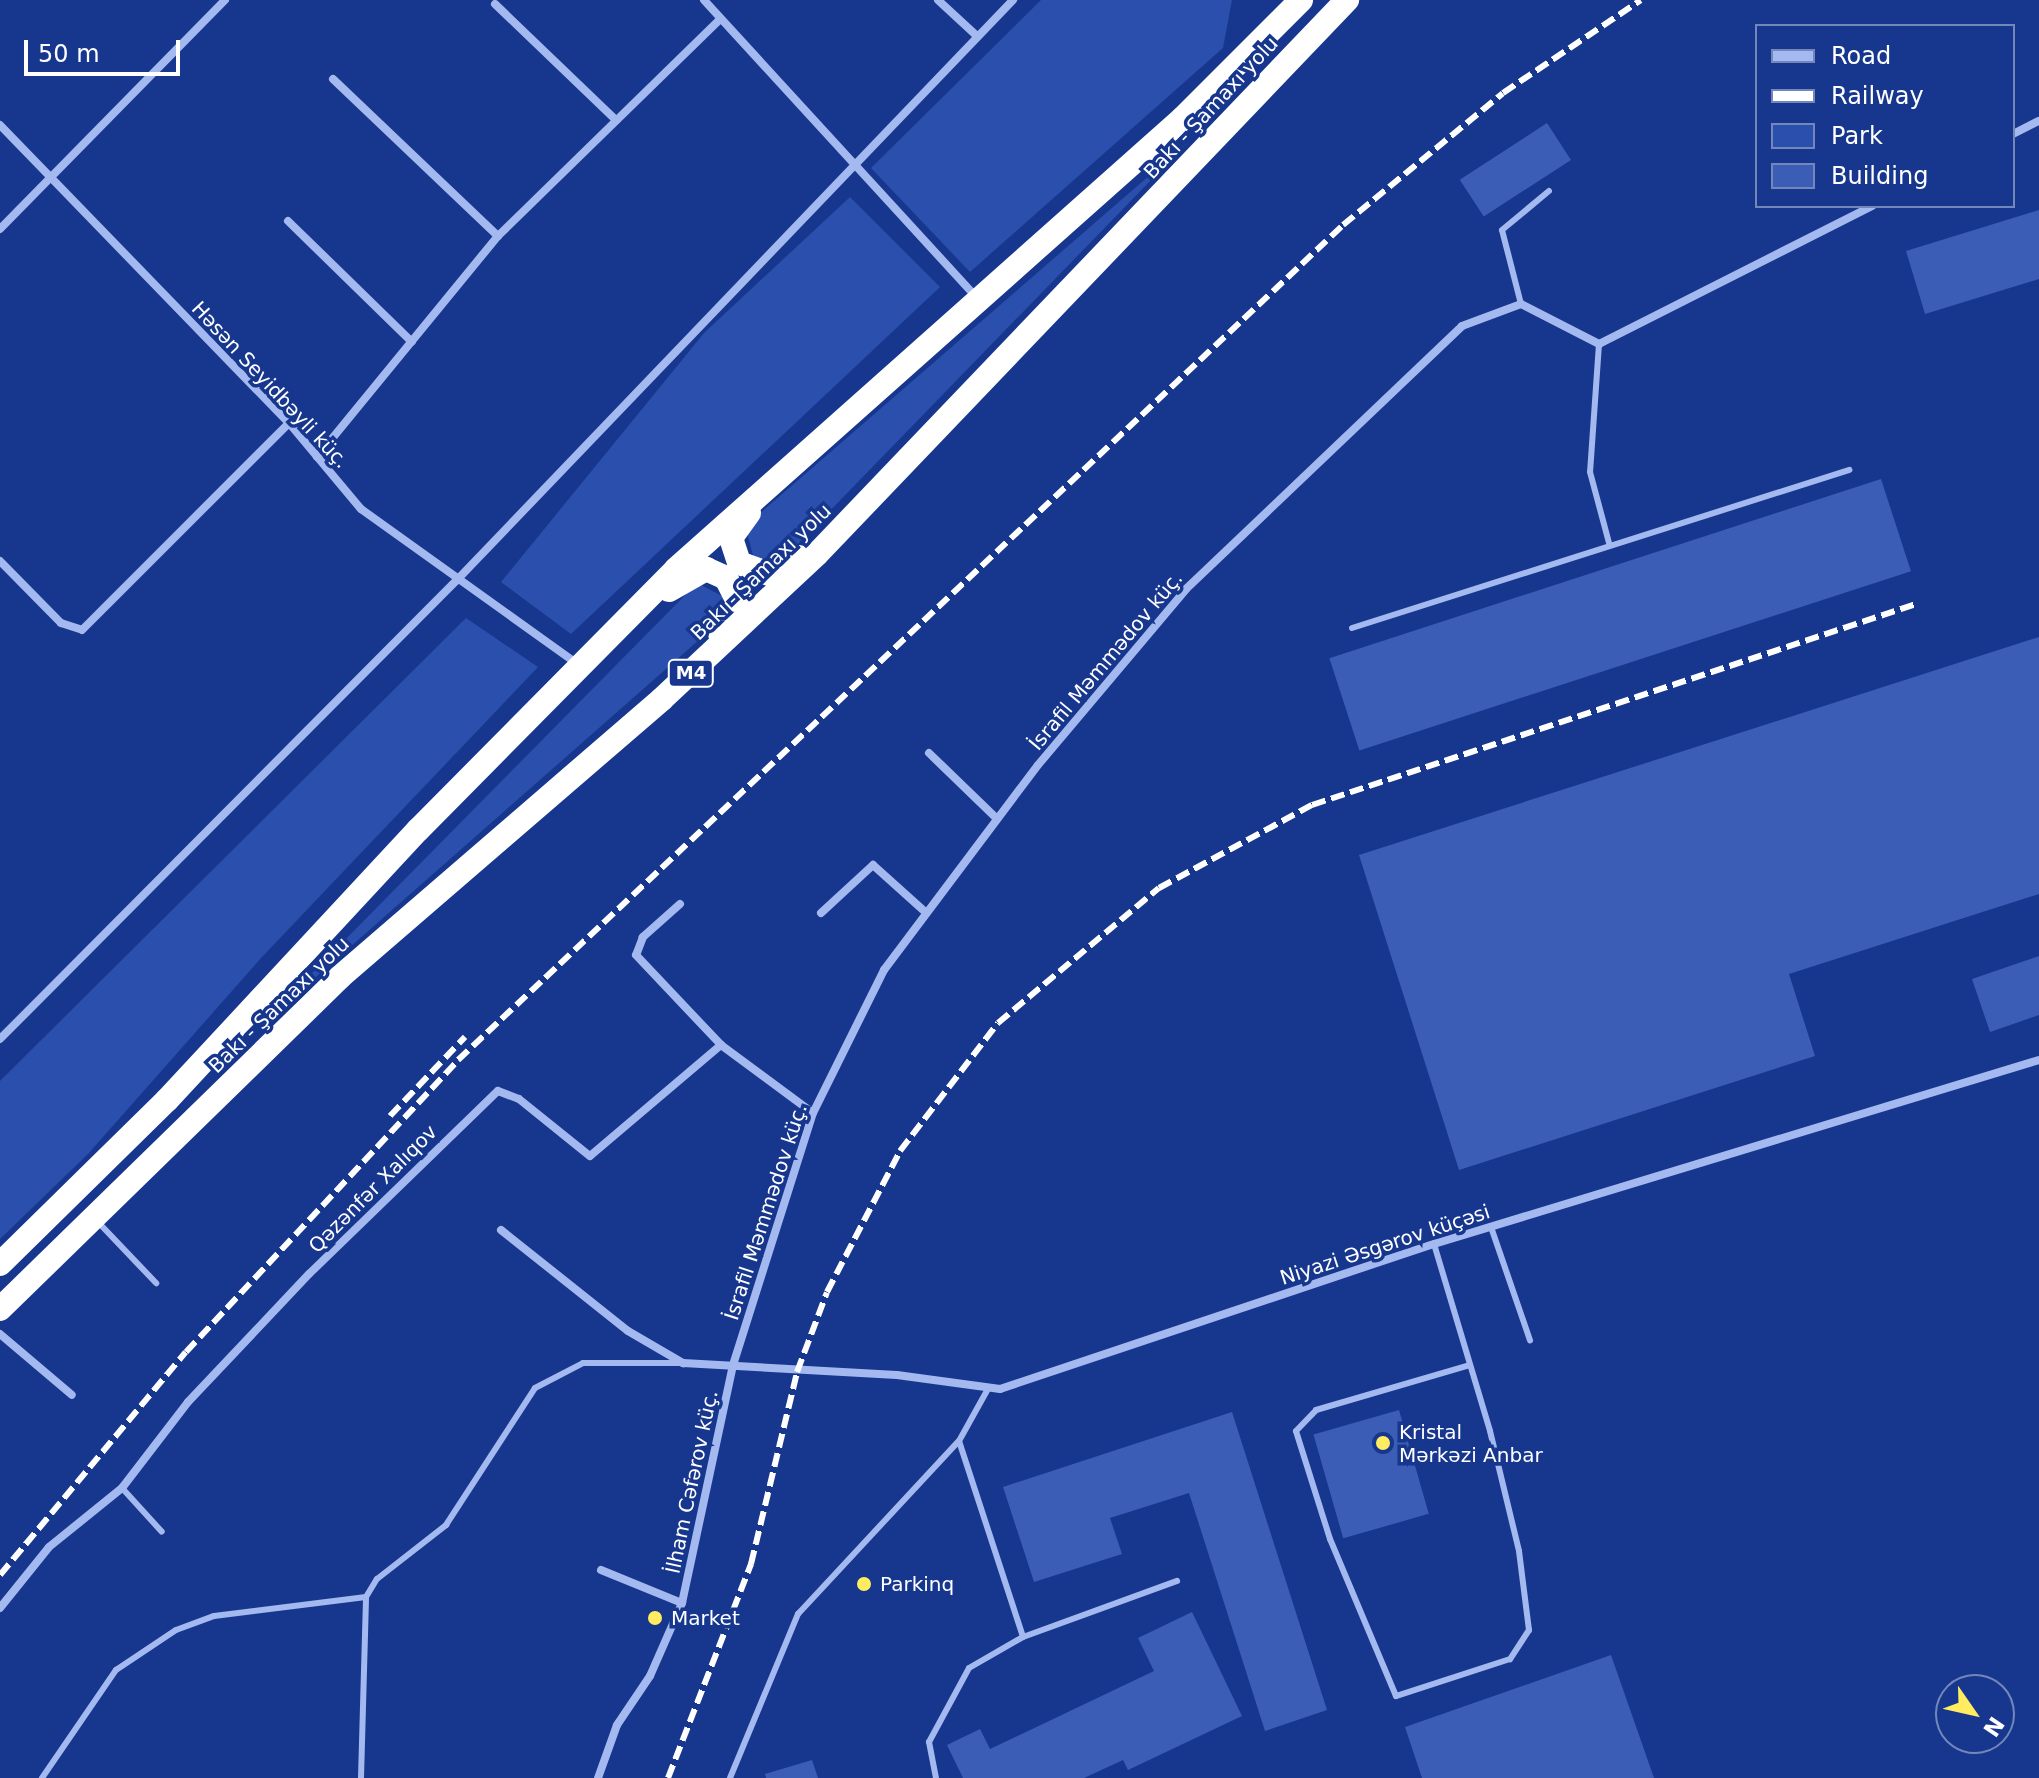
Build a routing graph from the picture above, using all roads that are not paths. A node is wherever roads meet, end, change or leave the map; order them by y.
1 (225, 0) edge
2 (704, 0) edge
3 (938, 0) edge
4 (1013, 0) edge
5 (1301, 0) edge
6 (1347, 0) edge
7 (495, 4) dead end
8 (719, 20) junction
9 (977, 36) junction
10 (333, 79) dead end
11 (616, 120) junction
12 (2039, 121) edge
13 (0, 125) edge
14 (2015, 133) edge
15 (852, 166) junction
16 (51, 177) junction
17 (1549, 191) dead end
18 (1868, 208) edge
19 (288, 221) dead end
20 (0, 229) edge
21 (498, 236) junction
22 (977, 299) junction
23 (1521, 304) junction
24 (412, 342) junction
25 (1599, 344) junction
26 (289, 423) junction
27 (833, 424) junction
28 (317, 457) junction
29 (1849, 470) dead end
30 (882, 486) junction
31 (1609, 543) junction
32 (0, 561) edge
33 (456, 581) junction
34 (1352, 628) dead end
35 (604, 641) junction
36 (580, 666) junction
37 (662, 699) junction
38 (929, 753) dead end
39 (996, 818) junction
40 (680, 904) dead end
41 (923, 910) junction
42 (821, 913) dead end
43 (0, 1039) edge
44 (721, 1045) junction
45 (2039, 1060) edge
46 (813, 1113) junction
47 (95, 1219) junction
48 (1491, 1227) junction
49 (501, 1230) dead end
50 (1434, 1244) junction
51 (0, 1264) edge
52 (156, 1283) dead end
53 (0, 1309) edge
54 (0, 1334) edge
55 (1530, 1340) dead end
56 (683, 1363) junction
57 (733, 1365) junction
58 (1470, 1365) junction
59 (988, 1389) junction
60 (72, 1395) dead end
61 (959, 1441) junction
62 (122, 1488) junction
63 (162, 1532) dead end
64 (601, 1570) dead end
65 (1177, 1581) dead end
66 (366, 1597) junction
67 (682, 1603) junction
68 (0, 1608) edge
69 (1023, 1637) junction
70 (42, 1778) edge
71 (361, 1778) edge
72 (598, 1778) edge
73 (730, 1778) edge
74 (936, 1778) edge

1 - 16 street
2 - 8 street
3 - 9 street
4 - 9 street
5 - 22 highway, Bakı - Şamaxı yolu
6 - 30 highway, Bakı - Şamaxı yolu / M4
7 - 11 street
8 - 11 street
8 - 15 street
9 - 15 street
10 - 21 street
11 - 21 street
12 - 14 street
13 - 16 street, Həsən Seyidbəyli küç.
15 - 22 street
15 - 33 street
16 - 20 street
16 - 26 street, Həsən Seyidbəyli küç.
17 - 23 lane
18 - 25 street
19 - 24 street
21 - 24 street
22 - 27 highway, Bakı - Şamaxı yolu
23 - 25 street
23 - 39 street, İsrafil Məmmədov küç.
24 - 28 street
25 - 31 lane
26 - 28 street, Həsən Seyidbəyli küç.
26 - 32 street
27 - 30 highway
27 - 35 highway, Bakı - Şamaxı yolu
28 - 33 street, Həsən Seyidbəyli küç.
29 - 31 lane
30 - 37 highway, Bakı - Şamaxı yolu / M4
31 - 34 lane
33 - 36 street, Həsən Seyidbəyli küç.
33 - 43 street
35 - 36 highway, Bakı - Şamaxı yolu
35 - 37 highway
36 - 51 highway, Bakı - Şamaxı yolu
37 - 47 highway, Bakı - Şamaxı yolu / M4
38 - 39 street
39 - 41 street, İsrafil Məmmədov küç.
40 - 44 street
41 - 42 street
41 - 46 street, İsrafil Məmmədov küç.
44 - 46 street
44 - 62 street, Qəzənfər Xalıqov
45 - 48 street, Niyazi Əsgərov küçəsi
46 - 57 street, İsrafil Məmmədov küç.
47 - 52 lane
47 - 53 highway, Bakı - Şamaxı yolu / M4
48 - 50 street, Niyazi Əsgərov küçəsi
48 - 55 lane
49 - 56 street
50 - 58 lane
50 - 59 street, Niyazi Əsgərov küçəsi
54 - 60 street
56 - 57 street, Niyazi Əsgərov küçəsi
56 - 66 lane
57 - 59 street, Niyazi Əsgərov küçəsi
57 - 67 street, İlham Cəfərov küç.
58 - 58 lane
59 - 61 lane
61 - 69 lane
61 - 73 lane
62 - 63 lane
62 - 68 street, Qəzənfər Xalıqov
64 - 67 street
65 - 69 lane
66 - 70 lane
66 - 71 lane
67 - 72 street, İlham Cəfərov küç.
69 - 74 lane

